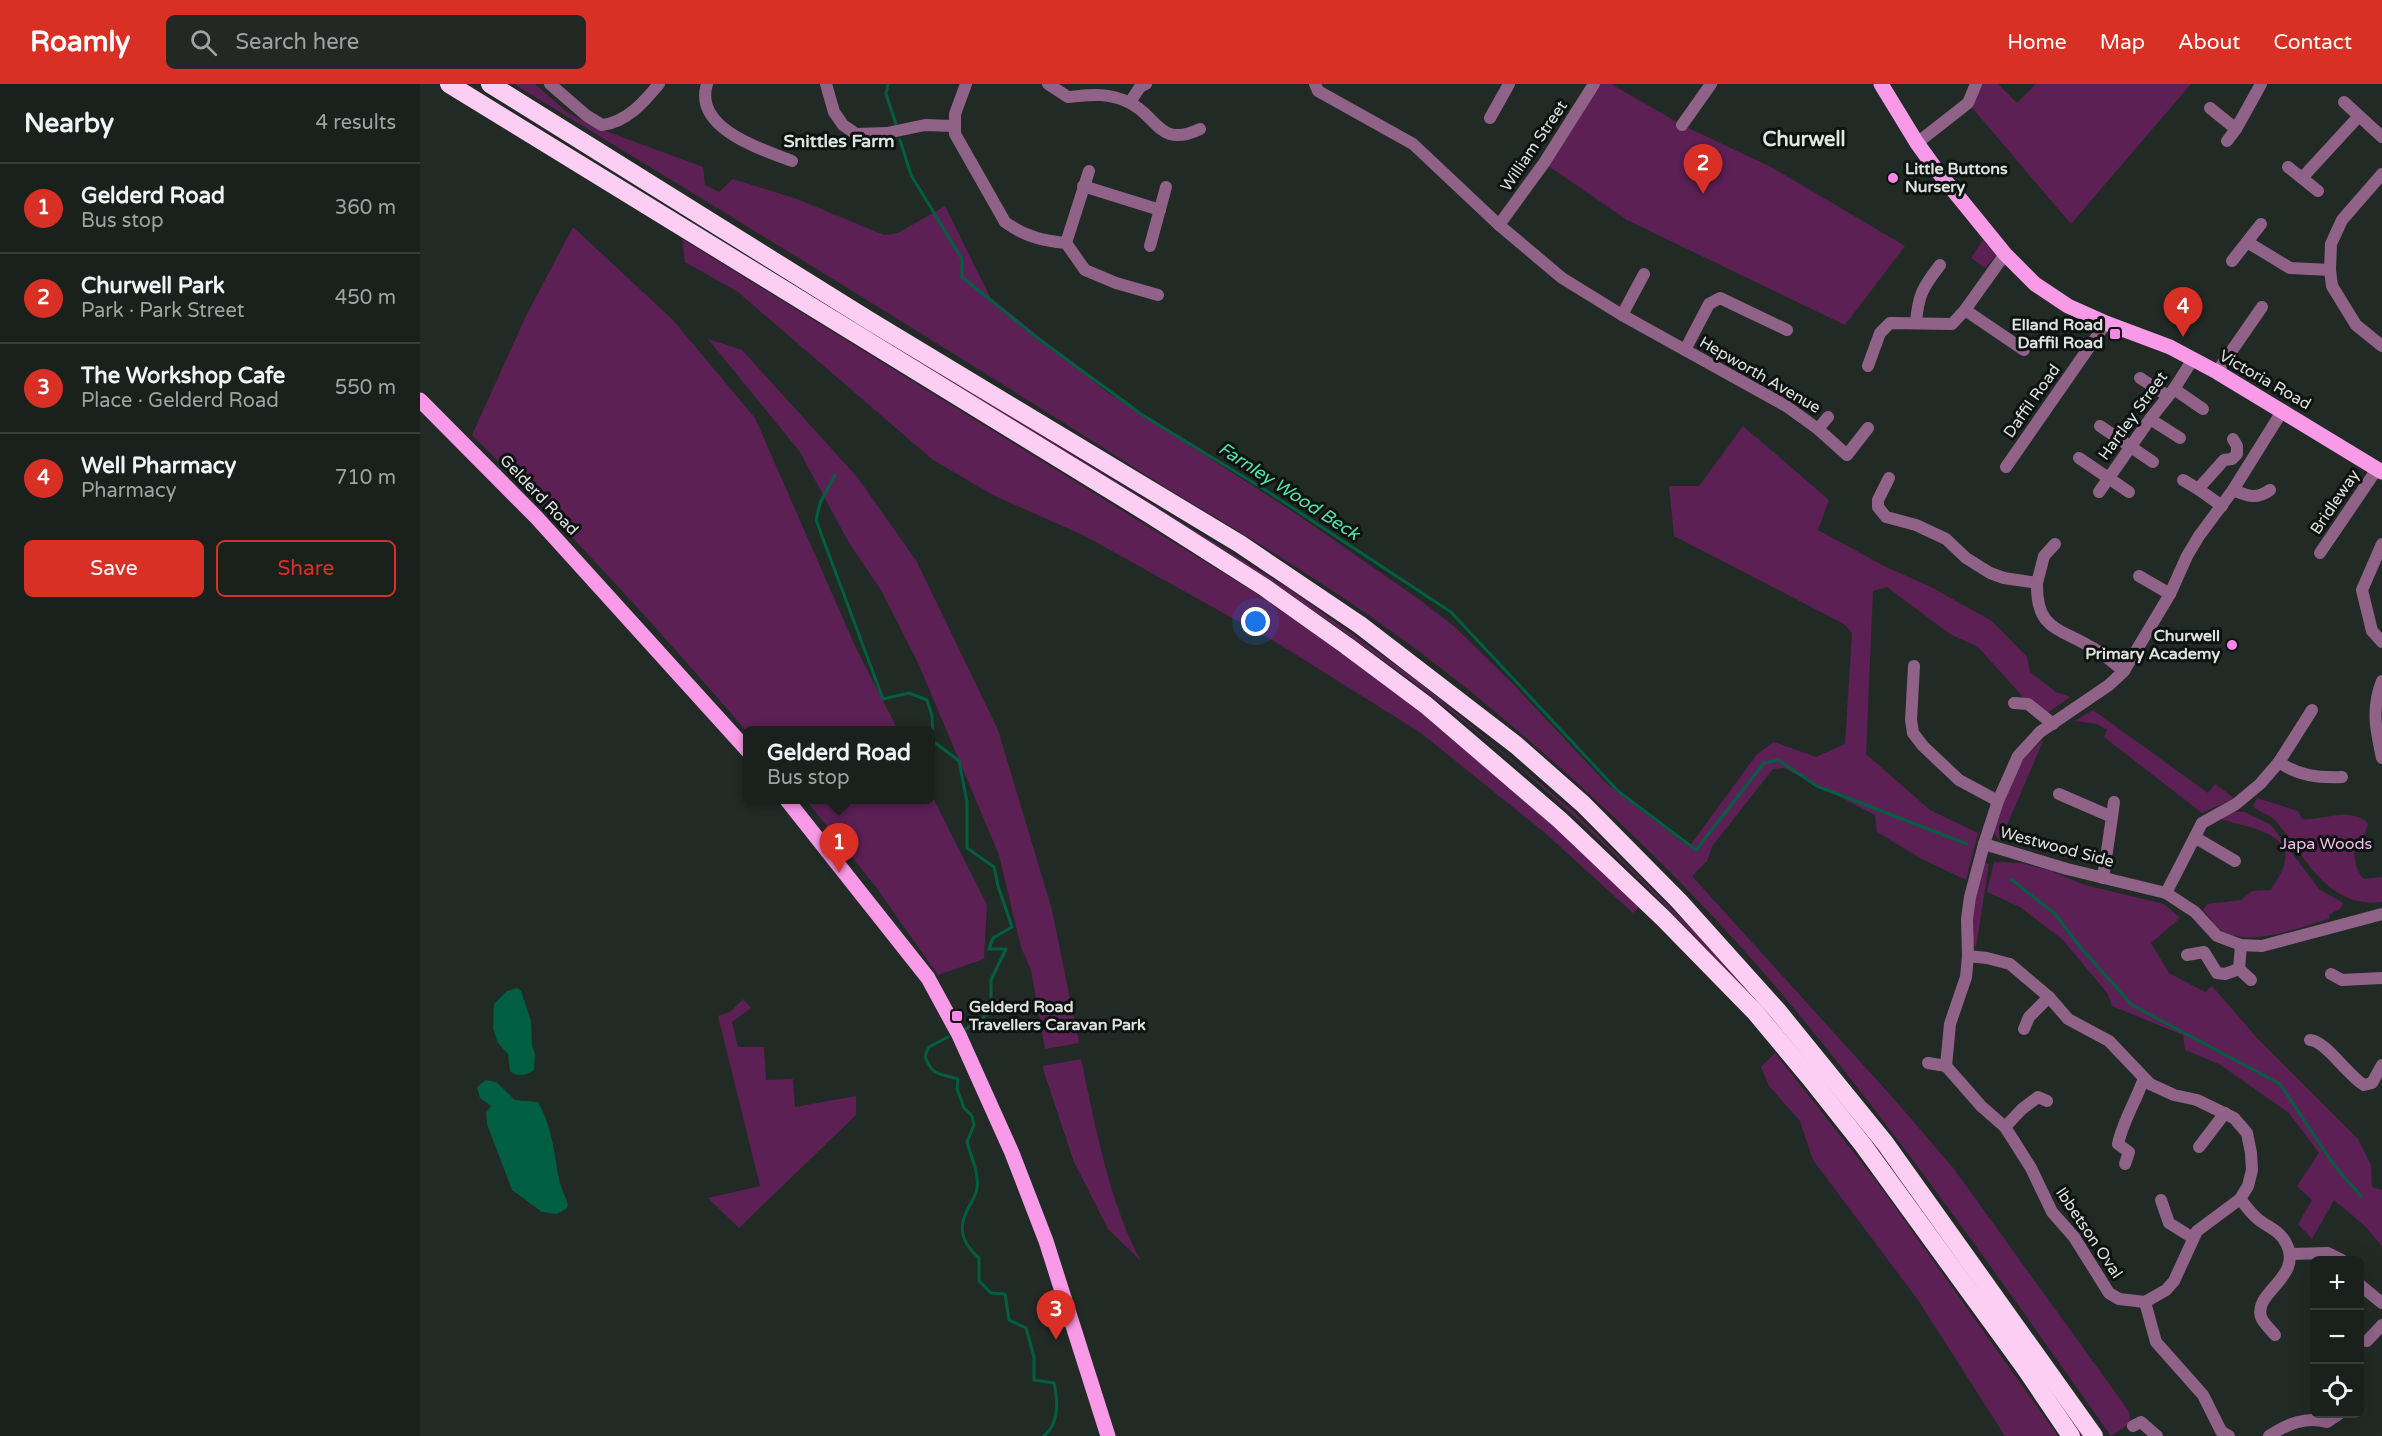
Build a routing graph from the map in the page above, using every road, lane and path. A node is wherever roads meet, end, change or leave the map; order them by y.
1 (449, 84) edge
2 (490, 84) edge
3 (550, 84) edge
4 (659, 84) edge
5 (826, 84) edge
6 (966, 84) edge
7 (1048, 84) edge
8 (1146, 84) edge
9 (1315, 84) edge
10 (1509, 84) edge
11 (1594, 84) edge
12 (1711, 84) edge
13 (1881, 84) edge
14 (1976, 84) edge
15 (2261, 84) edge
16 (704, 85) edge
17 (1130, 102) junction
18 (2344, 102) dead end
19 (2210, 108) dead end
20 (2359, 116) junction
21 (1490, 118) dead end
22 (1682, 125) dead end
23 (954, 126) junction
24 (1200, 129) dead end
25 (2236, 129) junction
26 (2382, 138) edge
27 (2228, 141) dead end
28 (1917, 142) junction
29 (792, 161) dead end
30 (2288, 167) dead end
31 (1089, 171) dead end
32 (2382, 174) edge
33 (2302, 178) junction
34 (1083, 186) junction
35 (1166, 186) dead end
36 (2318, 190) dead end
37 (1160, 210) junction
38 (2261, 224) dead end
39 (1499, 225) junction
40 (2247, 242) junction
41 (1066, 243) junction
42 (1150, 246) dead end
43 (2005, 254) junction
44 (2232, 261) dead end
45 (1940, 265) dead end
46 (2330, 270) junction
47 (1644, 274) dead end
48 (1158, 295) dead end
49 (2262, 307) dead end
50 (1965, 310) junction
51 (1622, 315) junction
52 (1916, 323) junction
53 (2106, 323) junction
54 (1787, 330) dead end
55 (2382, 346) edge
56 (1685, 350) junction
57 (2024, 350) dead end
58 (2193, 359) junction
59 (1868, 366) dead end
60 (2217, 372) junction
61 (2140, 378) dead end
62 (2171, 392) junction
63 (420, 400) edge
64 (2203, 409) dead end
65 (2283, 410) junction
66 (1828, 417) dead end
67 (2150, 418) junction
68 (2100, 426) dead end
69 (1868, 428) dead end
70 (1818, 429) junction
71 (2180, 438) dead end
72 (2233, 439) dead end
73 (2129, 447) junction
74 (2079, 458) dead end
75 (2153, 462) dead end
76 (2006, 467) dead end
77 (2379, 471) edge
78 (1889, 478) dead end
79 (2108, 478) junction
80 (2183, 480) dead end
81 (2198, 489) junction
82 (2233, 490) junction
83 (2270, 490) dead end
84 (2099, 492) dead end
85 (2129, 492) dead end
86 (2222, 506) junction
87 (2055, 544) dead end
88 (2382, 544) edge
89 (2320, 553) dead end
90 (2139, 576) dead end
91 (2037, 583) junction
92 (2170, 594) junction
93 (2382, 642) edge
94 (1914, 666) dead end
95 (2124, 671) junction
96 (2382, 681) edge
97 (2014, 703) dead end
98 (2312, 710) dead end
99 (2053, 724) junction
100 (743, 748) edge
101 (2382, 758) edge
102 (2279, 762) junction
103 (2342, 777) dead end
104 (2059, 794) dead end
105 (1998, 801) junction
106 (2114, 802) dead end
107 (790, 804) edge
108 (2112, 817) junction
109 (2196, 838) junction
110 (1984, 844) junction
111 (2235, 861) dead end
112 (2103, 878) junction
113 (2166, 893) junction
114 (2382, 914) edge
115 (2241, 945) junction
116 (2187, 955) dead end
117 (1968, 956) junction
118 (2239, 969) junction
119 (2382, 978) edge
120 (2251, 980) dead end
121 (2335, 981) dead end
122 (2049, 997) junction
123 (2024, 1029) dead end
124 (2310, 1040) dead end
125 (1928, 1063) dead end
126 (2382, 1065) edge
127 (1946, 1066) junction
128 (2144, 1078) junction
129 (2047, 1101) dead end
130 (2225, 1113) junction
131 (2005, 1127) junction
132 (2199, 1148) dead end
133 (2125, 1164) dead end
134 (2240, 1199) junction
135 (2161, 1200) dead end
136 (2193, 1238) junction
137 (2290, 1254) junction
138 (2334, 1256) edge
139 (2364, 1288) edge
140 (2145, 1302) junction
141 (2382, 1303) edge
142 (2382, 1325) edge
143 (2275, 1335) dead end
144 (2367, 1341) dead end
145 (2332, 1418) edge
146 (2133, 1426) dead end
147 (1108, 1436) edge
148 (2071, 1436) edge
149 (2094, 1436) edge
150 (2157, 1436) edge
151 (2229, 1436) edge
152 (2270, 1436) edge

1 - 148 highway
2 - 149 highway
3 - 4 street
5 - 23 street
6 - 23 street
7 - 17 street
8 - 17 street
9 - 39 street, Hepworth Avenue
10 - 21 street
11 - 39 street, William Street
12 - 22 street
13 - 28 main road, Victoria Road
14 - 28 street
15 - 25 street
16 - 29 street
17 - 24 street
18 - 20 street
19 - 25 street
20 - 26 street
20 - 33 street
23 - 41 street
25 - 27 street
28 - 43 main road, Victoria Road
30 - 33 street
31 - 34 street
32 - 46 street
33 - 36 street
34 - 37 street
34 - 41 street
35 - 37 street
37 - 42 street
38 - 40 street
39 - 51 street, Hepworth Avenue
40 - 44 street
40 - 46 street
41 - 48 street
43 - 50 street
43 - 53 main road, Victoria Road
45 - 52 street
46 - 55 street
47 - 51 street
49 - 60 street
50 - 52 street
50 - 57 street
51 - 56 street, Hepworth Avenue
52 - 59 street
53 - 58 main road, Victoria Road
53 - 76 street, Daffil Road
54 - 56 street
56 - 70 street, Hepworth Avenue
58 - 60 main road, Victoria Road
58 - 62 street, Hartley Street
60 - 65 main road, Victoria Road
61 - 62 street
62 - 64 street
62 - 67 street, Hartley Street
63 - 100 main road, Gelderd Road
65 - 77 main road, Victoria Road
65 - 82 street, Westwood Side
66 - 70 street
67 - 71 street
67 - 73 street, Hartley Street
68 - 73 street
69 - 70 street, Hepworth Avenue
72 - 81 street
73 - 75 street
73 - 79 street, Hartley Street
74 - 79 street
77 - 89 street, Bridleway
78 - 91 street
79 - 84 street, Hartley Street
79 - 85 street
80 - 81 street
81 - 86 street
82 - 83 street
82 - 86 street, Westwood Side
86 - 92 street, Westwood Side
87 - 91 street
88 - 93 street
90 - 92 street
91 - 95 street
92 - 95 street, Westwood Side
94 - 105 street
95 - 99 street, Westwood Side
96 - 101 street
97 - 99 street
98 - 102 street
99 - 105 street, Westwood Side
102 - 103 street
102 - 109 street
104 - 108 street
105 - 110 street, Westwood Side
106 - 108 street
107 - 147 main road
108 - 112 street
109 - 111 street
109 - 113 street
110 - 112 street, Westwood Side
110 - 117 street
112 - 113 street, Westwood Side
113 - 115 street, Westwood Side
114 - 115 street, Westwood Side
115 - 118 street
116 - 118 street
117 - 122 street
117 - 127 street
118 - 120 street
119 - 121 street
122 - 123 street
122 - 128 street
124 - 126 street
125 - 127 street
127 - 131 street, Ibbetson Oval
128 - 130 street
128 - 133 street
129 - 131 street
130 - 132 street
130 - 134 street
131 - 140 street, Ibbetson Oval
134 - 136 street
134 - 137 street
135 - 136 street
136 - 140 street
137 - 138 street
137 - 143 street
139 - 141 street
140 - 151 street
142 - 144 street
145 - 152 street
146 - 150 street

